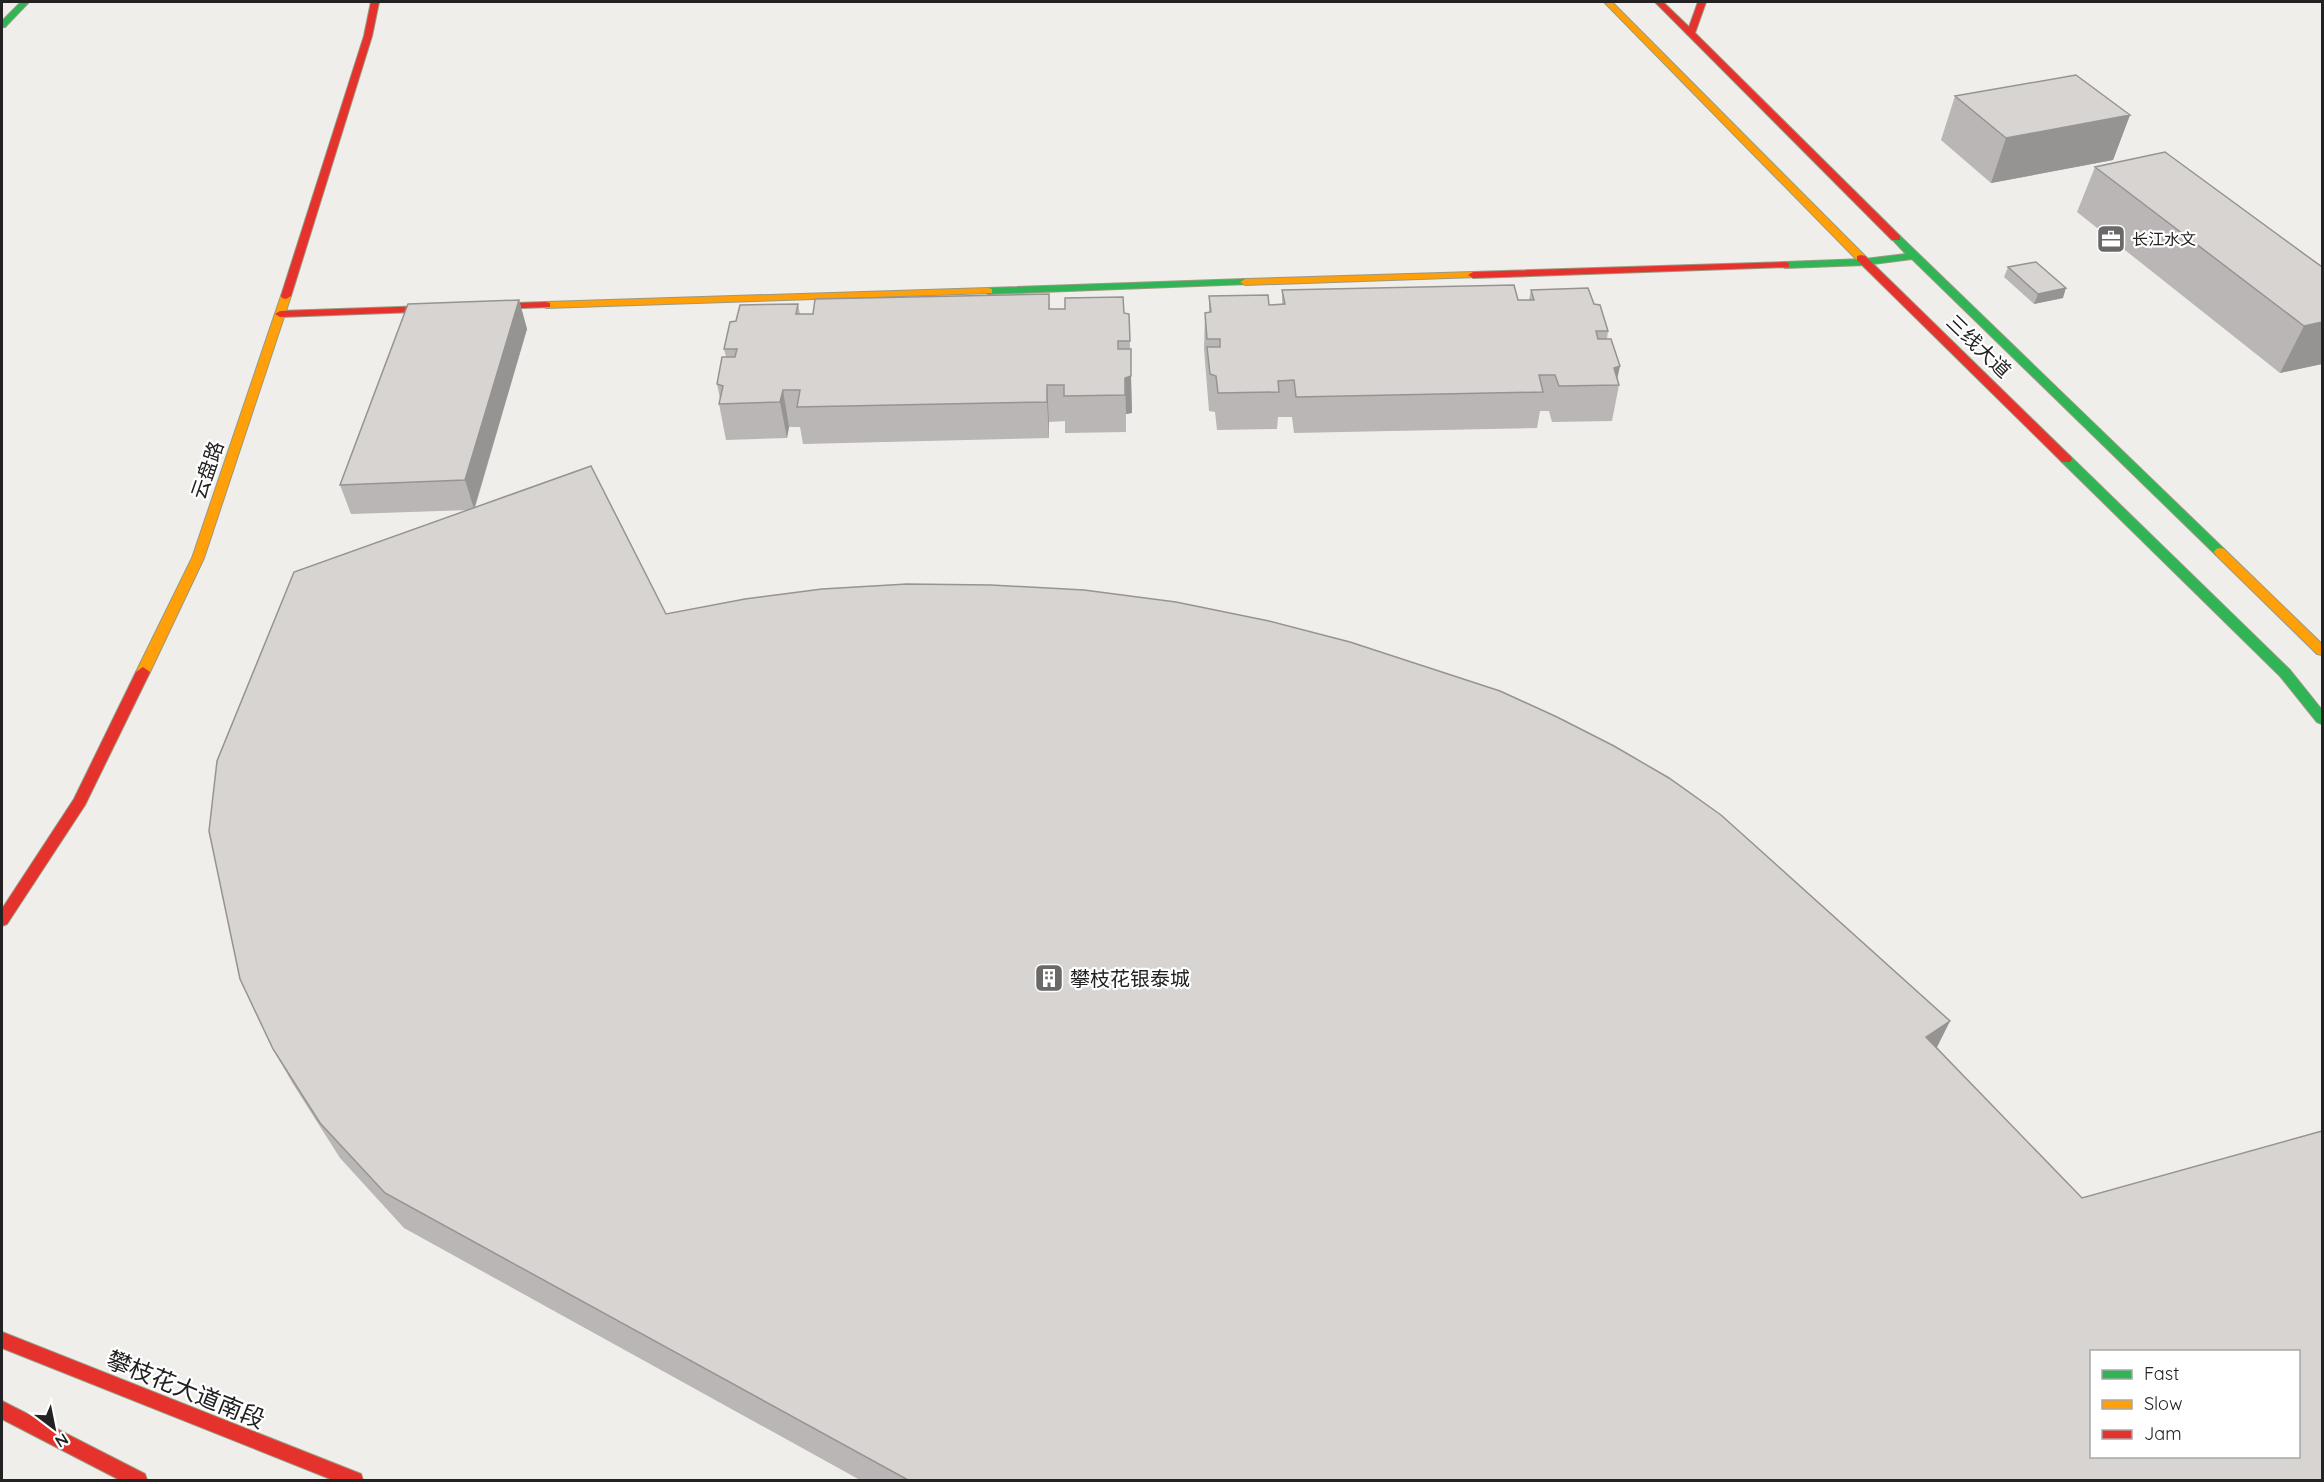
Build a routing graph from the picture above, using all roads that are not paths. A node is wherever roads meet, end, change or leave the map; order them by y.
1 (25, 2) edge
2 (375, 2) edge
3 (1608, 2) edge
4 (1659, 2) edge
5 (1702, 2) edge
6 (2, 25) edge
7 (1691, 33) junction
8 (1914, 256) junction
9 (1865, 262) junction
10 (280, 314) junction
11 (2322, 651) edge
12 (2322, 719) edge
13 (2, 920) edge
14 (2, 1340) edge
15 (2, 1410) edge
16 (138, 1480) edge
17 (354, 1480) edge

1 - 6 street
2 - 10 street, 云盘路
3 - 9 street, 三线大道
4 - 7 street, 三线大道
5 - 7 street
7 - 8 street, 三线大道
8 - 9 street
8 - 11 street, 三线大道
9 - 10 street
9 - 12 street, 三线大道
10 - 13 street, 云盘路
14 - 17 street, 攀枝花大道南段
15 - 16 street

